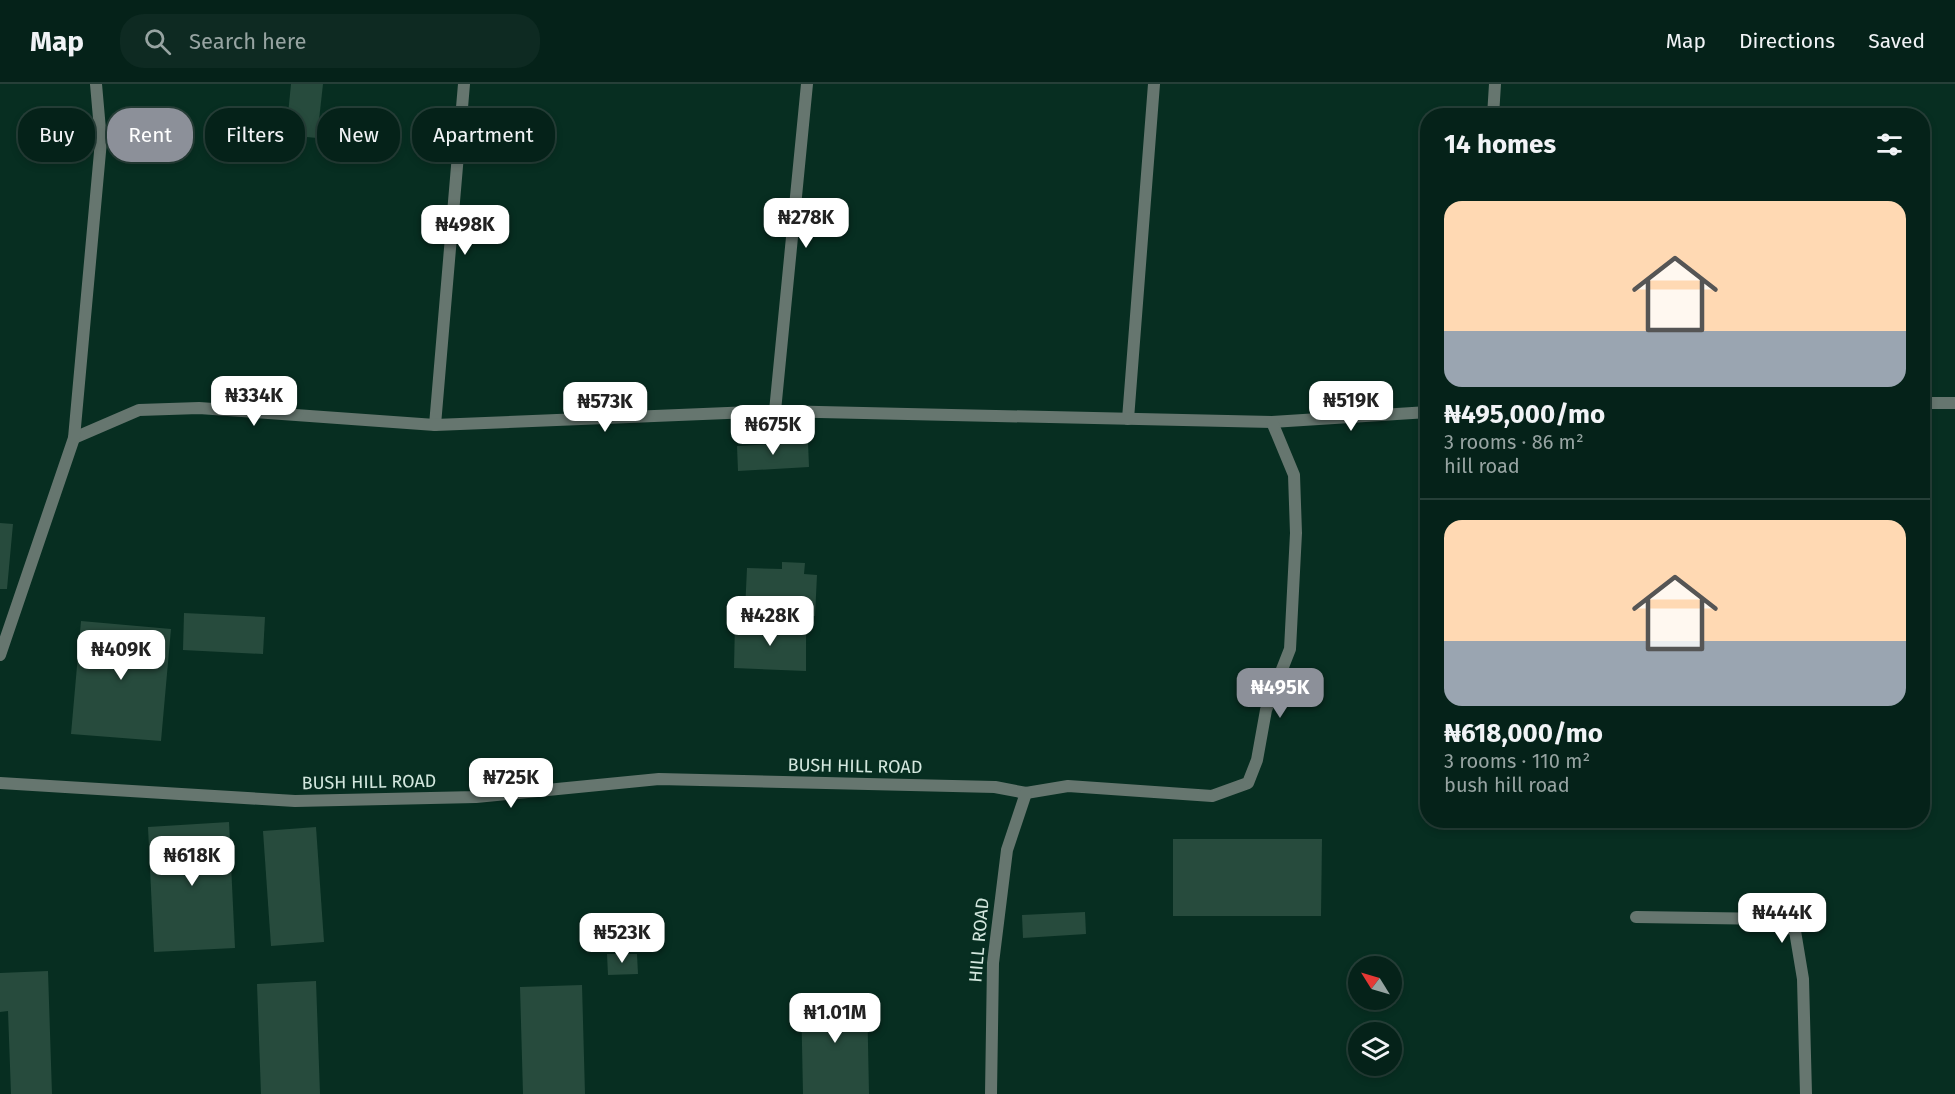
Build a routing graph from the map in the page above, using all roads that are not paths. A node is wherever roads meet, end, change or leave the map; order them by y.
1 (96, 84) edge
2 (464, 84) edge
3 (807, 84) edge
4 (1154, 84) edge
5 (1495, 84) edge
6 (1494, 108) edge
7 (1930, 403) edge
8 (1955, 403) edge
9 (775, 411) junction
10 (1420, 413) edge
11 (1128, 419) junction
12 (1272, 422) junction
13 (435, 425) junction
14 (74, 438) junction
15 (0, 655) edge
16 (0, 783) edge
17 (1026, 793) junction
18 (1636, 917) dead end
19 (991, 1094) edge
20 (1806, 1094) edge

1 - 14 street
2 - 13 street
3 - 9 street
4 - 11 street
5 - 6 street
7 - 8 street
9 - 11 street
9 - 13 street
10 - 12 street
11 - 12 street
12 - 17 street
13 - 14 street
14 - 15 street
16 - 17 street, BUSH HILL ROAD
17 - 19 street, HILL ROAD
18 - 20 street

